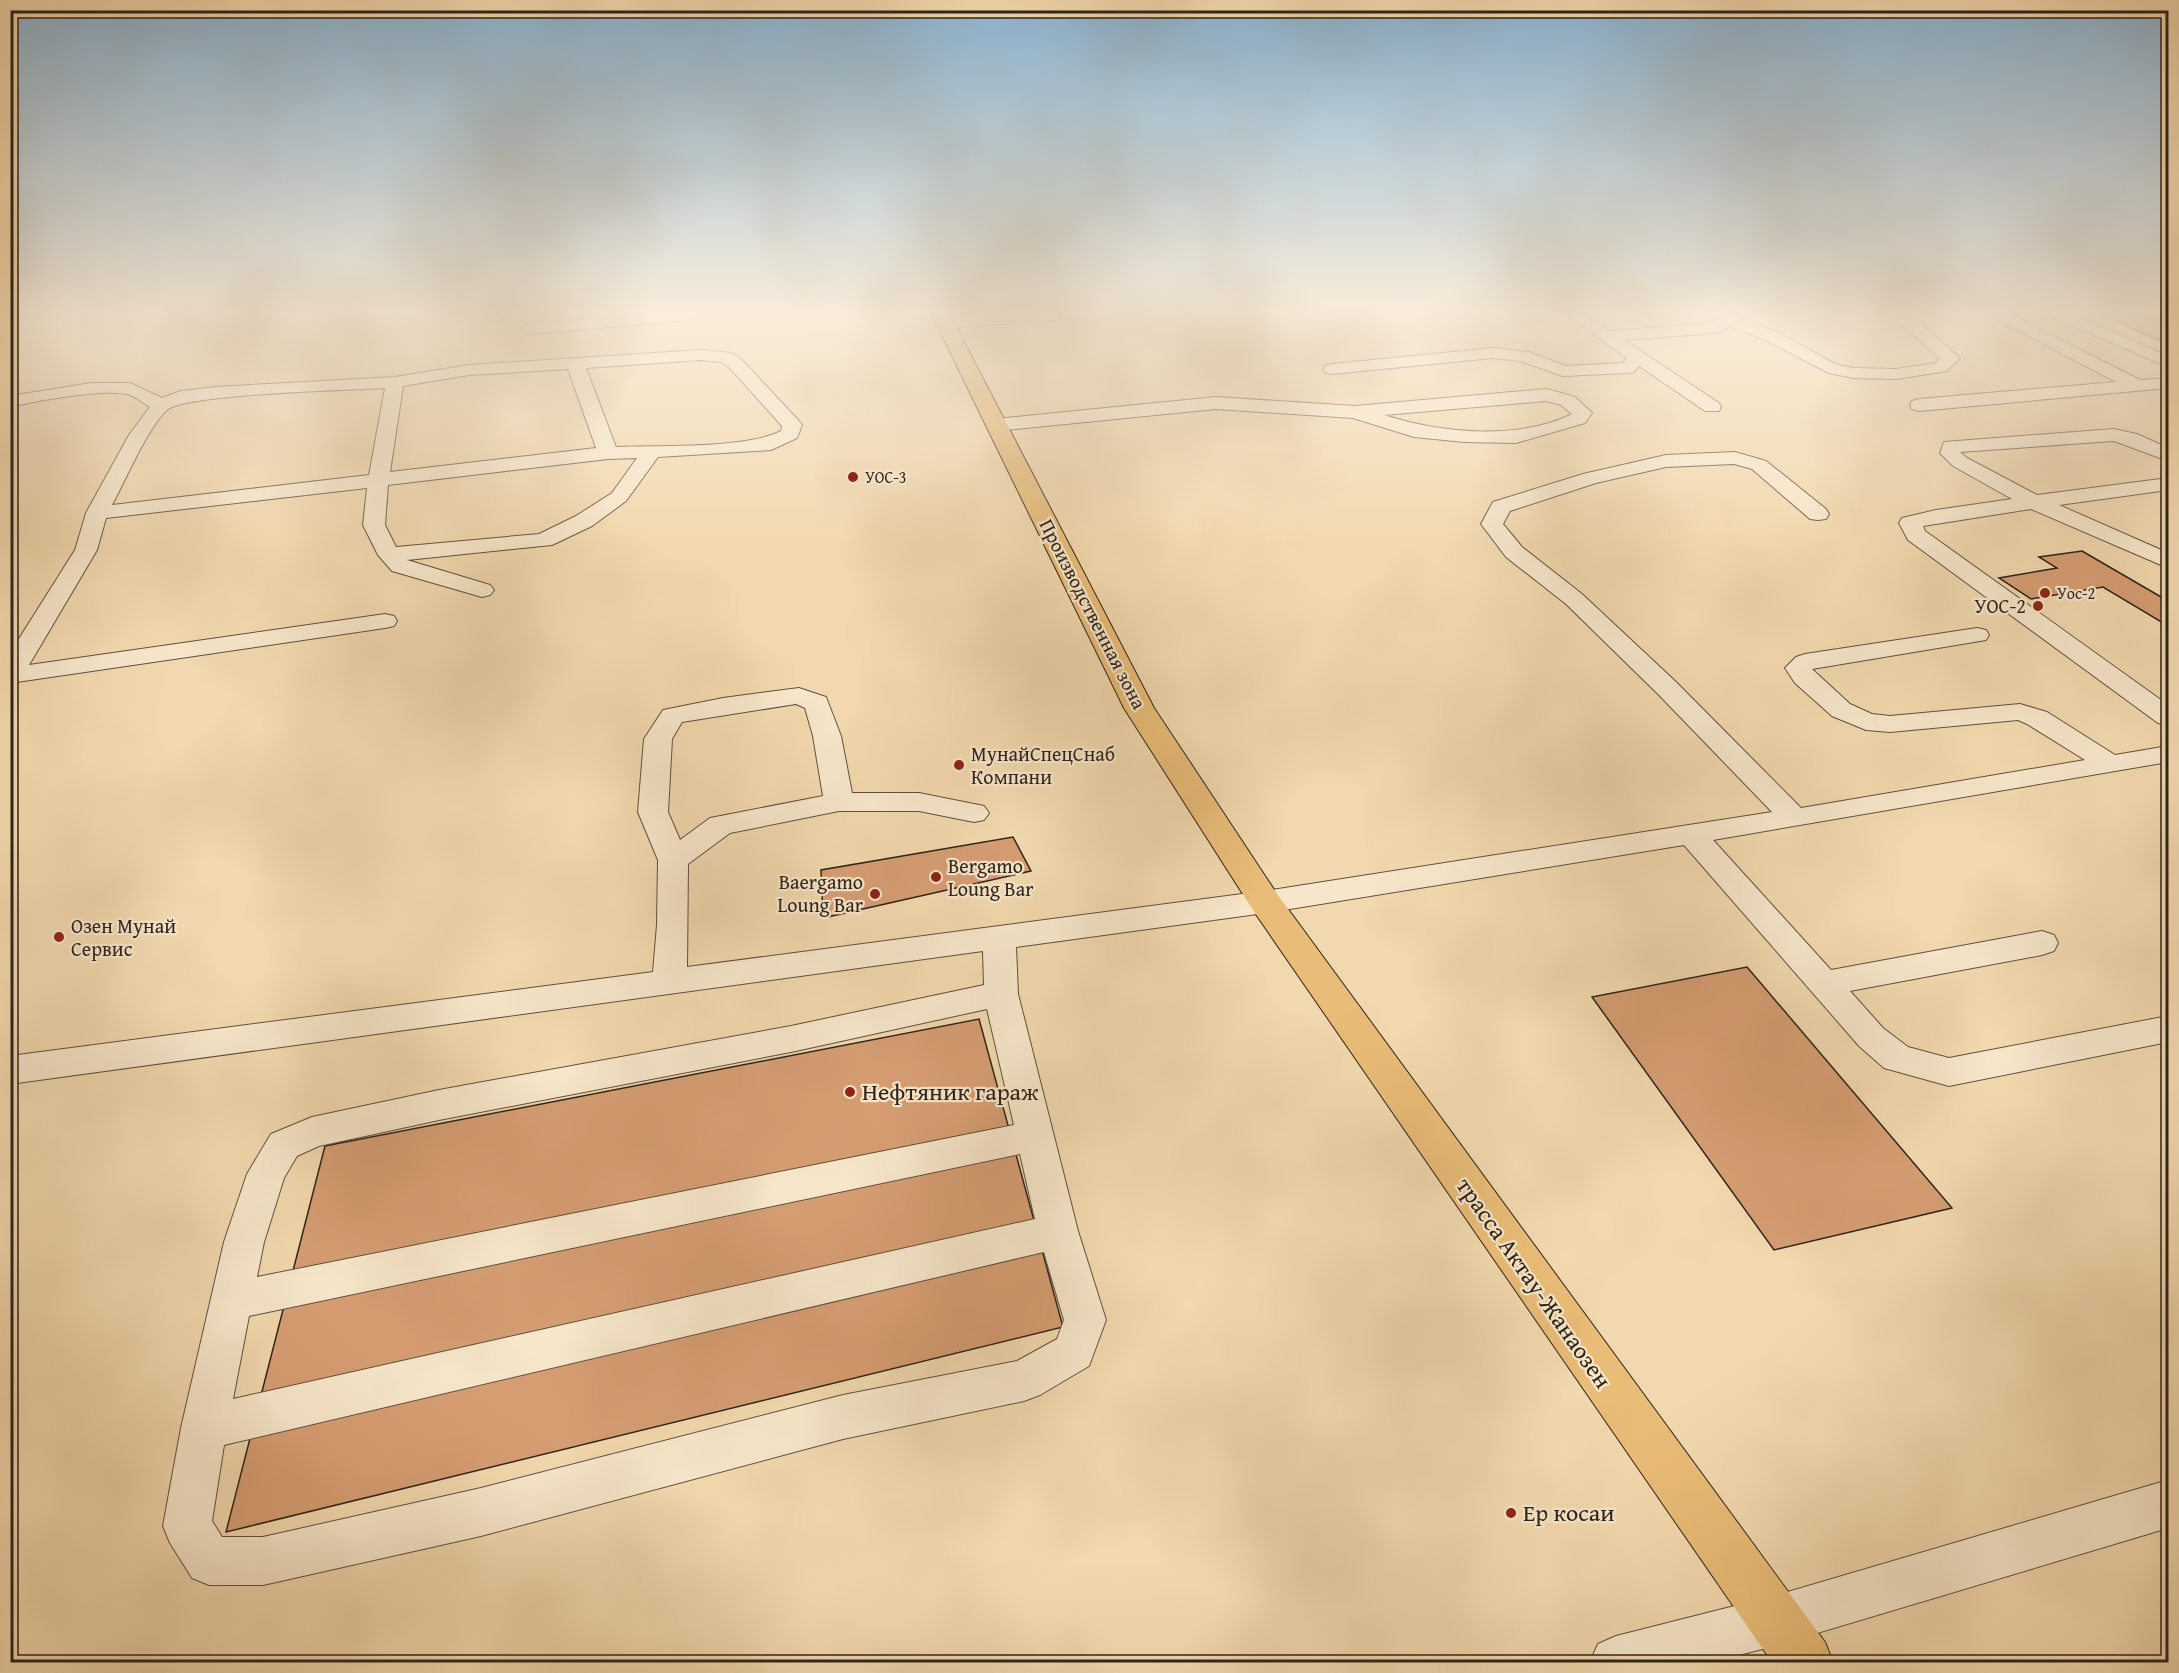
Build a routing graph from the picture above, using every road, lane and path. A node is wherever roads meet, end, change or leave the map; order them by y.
1 (63, 393) edge
2 (139, 393) edge
3 (214, 393) edge
4 (393, 393) edge
5 (586, 393) edge
6 (764, 393) edge
7 (980, 393) edge
8 (1692, 393) edge
9 (2055, 393) edge
10 (2152, 393) edge
11 (2169, 401) edge
12 (10, 402) edge
13 (161, 405) junction
14 (1918, 405) dead end
15 (1712, 407) dead end
16 (1355, 412) junction
17 (996, 424) junction
18 (653, 452) junction
19 (608, 453) junction
20 (2169, 456) edge
21 (378, 480) junction
22 (2169, 484) edge
23 (2034, 502) junction
24 (97, 513) junction
25 (1818, 514) dead end
26 (2157, 550) edge
27 (389, 555) junction
28 (2169, 561) edge
29 (482, 590) dead end
30 (385, 621) dead end
31 (1977, 635) dead end
32 (10, 674) edge
33 (2169, 717) edge
34 (2169, 754) edge
35 (2110, 764) junction
36 (839, 802) junction
37 (974, 813) dead end
38 (1794, 818) junction
39 (1691, 834) junction
40 (673, 860) junction
41 (1265, 902) junction
42 (999, 938) junction
43 (2042, 943) dead end
44 (669, 982) junction
45 (1823, 984) junction
46 (1001, 994) junction
47 (2169, 1029) edge
48 (10, 1070) edge
49 (1034, 1136) junction
50 (1058, 1231) junction
51 (232, 1301) junction
52 (204, 1428) junction
53 (2169, 1504) edge
54 (1774, 1621) junction
55 (1616, 1662) edge
56 (1805, 1662) edge

1 - 12 street
2 - 13 street
3 - 13 street
4 - 21 street
5 - 19 street
6 - 18 street
7 - 17 main road, Производственная зона
8 - 15 street
9 - 14 street
10 - 11 street
13 - 24 street
16 - 16 street
16 - 17 street
17 - 41 main road, Производственная зона
18 - 19 street
18 - 27 street
19 - 21 street
20 - 23 street
21 - 24 street
21 - 27 street
22 - 23 street
23 - 26 street
23 - 33 street
24 - 32 street
25 - 38 street
26 - 28 street
27 - 29 street
30 - 32 street
31 - 35 street
34 - 35 street
35 - 38 street
36 - 37 street
36 - 40 street
36 - 40 street
38 - 39 street
39 - 41 street
39 - 45 street
40 - 44 street
41 - 42 street
41 - 54 main road, трасса Актау-Жанаозен
42 - 44 street
42 - 46 street
43 - 45 street
44 - 48 street
45 - 47 street
46 - 49 street
46 - 51 street
49 - 50 street
49 - 51 street
50 - 52 street
50 - 52 street
51 - 52 street
53 - 54 street
54 - 55 street
54 - 56 main road, трасса Актау-Жанаозен

